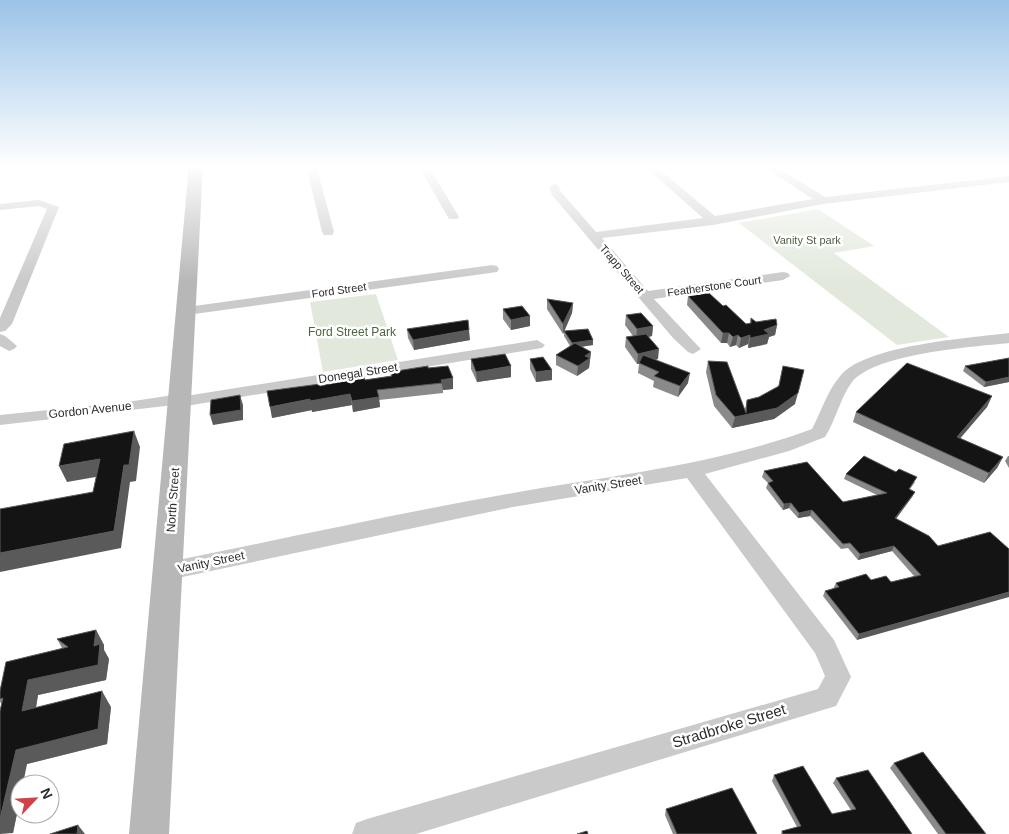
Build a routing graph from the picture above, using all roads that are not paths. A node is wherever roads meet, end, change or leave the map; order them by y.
1 (30, 204) edge
2 (42, 204) edge
3 (194, 204) edge
4 (321, 204) edge
5 (445, 204) edge
6 (565, 204) edge
7 (694, 204) edge
8 (805, 204) edge
9 (0, 207) edge
10 (453, 217) dead end
11 (713, 220) junction
12 (328, 232) dead end
13 (593, 236) junction
14 (492, 269) dead end
15 (783, 276) dead end
16 (644, 296) junction
17 (187, 311) junction
18 (0, 328) edge
19 (1009, 338) edge
20 (537, 345) dead end
21 (693, 349) dead end
22 (180, 400) junction
23 (0, 420) edge
24 (692, 471) junction
25 (168, 571) junction
26 (149, 834) edge
27 (367, 834) edge

1 - 9 street
2 - 18 street
3 - 17 street, North Street
4 - 12 street
5 - 10 street
6 - 13 street, Trapp Street
7 - 11 street
8 - 11 street
11 - 13 street
13 - 16 street, Trapp Street
14 - 17 street, Ford Street
15 - 16 street, Featherstone Court
16 - 21 street, Trapp Street
17 - 22 street, North Street
19 - 24 street, Vanity Street
20 - 22 street, Donegal Street
22 - 23 street, Gordon Avenue
22 - 25 street, North Street
24 - 25 street, Vanity Street
24 - 27 street, Stradbroke Street
25 - 26 street, North Street

